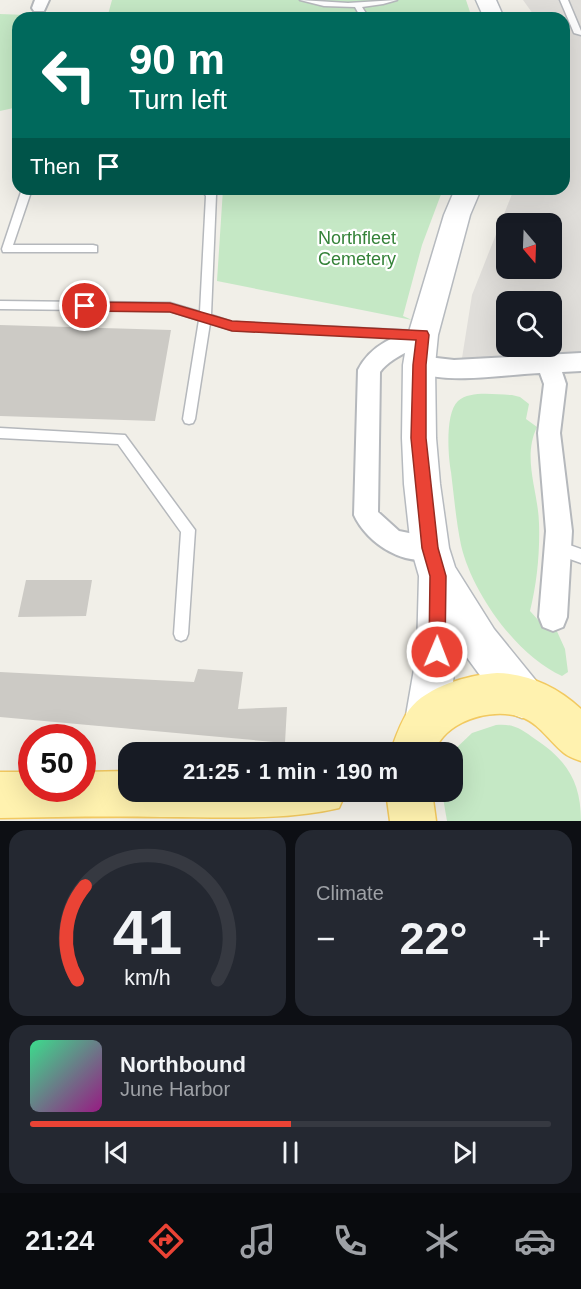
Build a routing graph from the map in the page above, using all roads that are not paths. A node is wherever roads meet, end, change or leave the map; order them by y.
1 (304, 0) edge
2 (393, 0) edge
3 (352, 2) edge
4 (570, 14) edge
5 (578, 33) dead end
6 (25, 195) edge
7 (211, 195) edge
8 (466, 195) edge
9 (93, 249) dead end
10 (0, 305) edge
11 (205, 318) junction
12 (421, 350) junction
13 (581, 362) edge
14 (548, 364) junction
15 (189, 419) dead end
16 (0, 433) edge
17 (570, 552) edge
18 (434, 562) junction
19 (553, 617) dead end
20 (181, 634) dead end
21 (522, 697) junction
22 (581, 739) edge
23 (417, 742) edge
24 (423, 742) edge
25 (118, 794) edge
26 (0, 795) edge
27 (413, 802) edge
28 (413, 821) edge

1 - 3 lane
2 - 3 lane
4 - 5 lane
6 - 9 lane
7 - 11 lane
8 - 12 main road
10 - 11 lane
11 - 12 lane
11 - 15 lane
12 - 14 street
12 - 18 main road
12 - 18 street
13 - 14 street
14 - 17 street
16 - 20 lane
17 - 19 street
18 - 21 main road
18 - 23 main road
21 - 22 main road
21 - 24 main road
25 - 26 main road
27 - 28 main road

